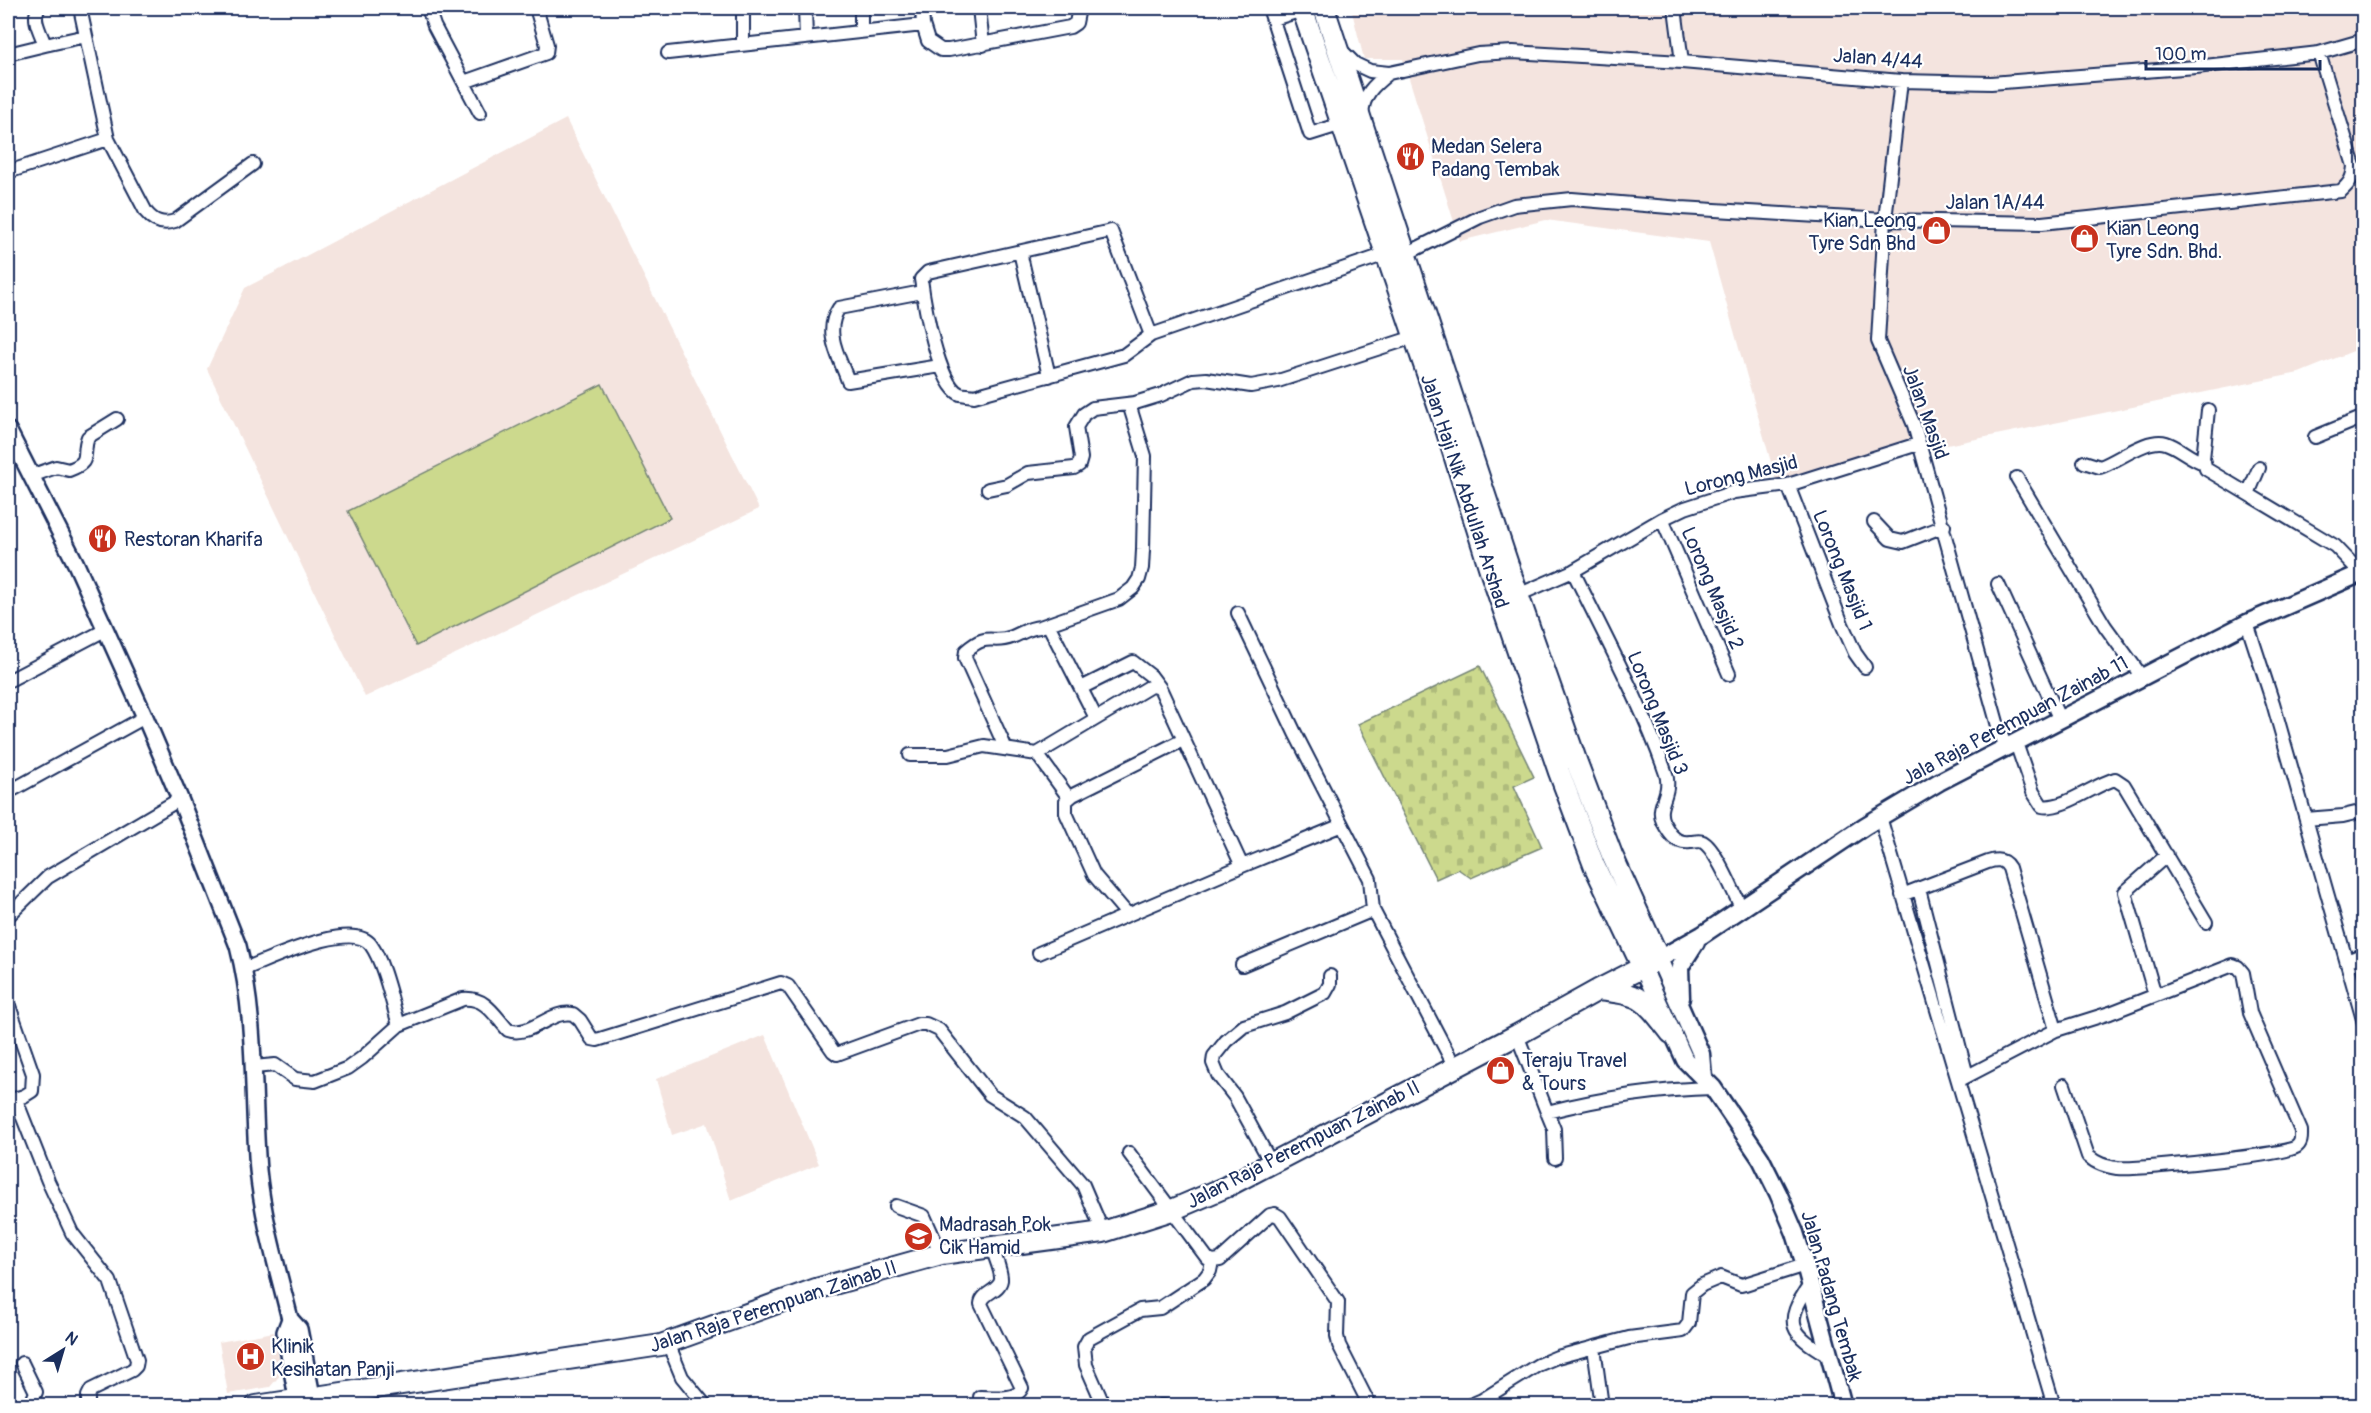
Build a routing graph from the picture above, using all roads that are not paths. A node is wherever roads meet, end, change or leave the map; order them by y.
1 (39, 8) edge
2 (428, 8) edge
3 (536, 8) edge
4 (743, 8) edge
5 (805, 8) edge
6 (861, 8) edge
7 (922, 8) edge
8 (979, 8) edge
9 (1079, 8) edge
10 (1324, 8) edge
11 (1675, 8) edge
12 (83, 9) edge
13 (1303, 9) edge
14 (1271, 13) edge
15 (923, 25) junction
16 (861, 31) junction
17 (86, 36) junction
18 (806, 38) junction
19 (1333, 38) junction
20 (2364, 40) edge
21 (743, 44) junction
22 (45, 45) junction
23 (983, 45) junction
24 (668, 53) dead end
25 (2319, 53) junction
26 (8, 54) edge
27 (1682, 62) junction
28 (1389, 73) junction
29 (1901, 81) junction
30 (464, 82) junction
31 (480, 113) dead end
32 (1362, 120) junction
33 (1342, 124) junction
34 (108, 139) junction
35 (253, 164) dead end
36 (8, 172) edge
37 (1885, 220) junction
38 (1020, 252) junction
39 (1395, 254) junction
40 (922, 292) junction
41 (1151, 335) junction
42 (1414, 337) junction
43 (940, 366) junction
44 (1049, 376) junction
45 (1129, 404) junction
46 (2208, 410) dead end
47 (2364, 417) edge
48 (117, 419) dead end
49 (8, 430) edge
50 (2315, 437) dead end
51 (1918, 444) junction
52 (2084, 462) dead end
53 (2204, 463) junction
54 (2259, 468) dead end
55 (32, 476) junction
56 (2017, 478) dead end
57 (1788, 485) junction
58 (988, 489) dead end
59 (2248, 494) junction
60 (1662, 519) junction
61 (1874, 522) dead end
62 (1944, 526) junction
63 (1573, 571) junction
64 (2362, 572) edge
65 (1998, 584) dead end
66 (1518, 595) junction
67 (1238, 613) dead end
68 (2247, 623) junction
69 (1048, 624) junction
70 (105, 630) junction
71 (1864, 667) dead end
72 (1728, 674) dead end
73 (2142, 677) junction
74 (8, 681) edge
75 (1081, 688) junction
76 (1160, 688) junction
77 (145, 717) junction
78 (1096, 718) junction
79 (2061, 720) junction
80 (1183, 740) junction
81 (2011, 746) junction
82 (1006, 749) junction
83 (1036, 754) junction
84 (910, 755) dead end
85 (14, 789) dead end
86 (1069, 798) junction
87 (180, 799) junction
88 (2364, 811) edge
89 (1880, 817) junction
90 (2306, 819) junction
91 (1342, 825) junction
92 (2167, 855) junction
93 (1242, 866) junction
94 (1919, 889) junction
95 (1902, 895) junction
96 (1742, 909) junction
97 (1373, 910) junction
98 (1128, 915) junction
99 (8, 916) edge
100 (2206, 922) dead end
101 (1702, 935) junction
102 (1039, 953) dead end
103 (2364, 954) edge
104 (2347, 961) junction
105 (1651, 963) junction
106 (1242, 965) dead end
107 (244, 969) junction
108 (1330, 976) dead end
109 (1598, 990) junction
110 (2155, 995) junction
111 (8, 1003) edge
112 (2364, 1023) edge
113 (399, 1024) junction
114 (1678, 1026) junction
115 (2056, 1030) junction
116 (1517, 1035) junction
117 (254, 1067) junction
118 (1455, 1067) junction
119 (1963, 1078) junction
120 (1708, 1083) junction
121 (2064, 1085) dead end
122 (12, 1100) edge
123 (1547, 1112) junction
124 (1129, 1153) dead end
125 (1555, 1158) dead end
126 (1271, 1163) junction
127 (896, 1206) dead end
128 (1172, 1210) junction
129 (1102, 1232) junction
130 (992, 1247) junction
131 (941, 1254) junction
132 (1212, 1261) junction
133 (1805, 1265) junction
134 (1810, 1285) junction
135 (668, 1343) junction
136 (1594, 1347) junction
137 (1829, 1356) junction
138 (22, 1363) dead end
139 (980, 1397) dead end
140 (305, 1399) edge
141 (30, 1406) edge
142 (88, 1406) edge
143 (256, 1406) edge
144 (706, 1406) edge
145 (1104, 1406) edge
146 (1160, 1406) edge
147 (1165, 1406) edge
148 (1370, 1406) edge
149 (1468, 1406) edge
150 (1602, 1406) edge
151 (1843, 1406) edge
152 (2054, 1406) edge

1 - 22 street
2 - 30 street
3 - 30 street
4 - 21 street
5 - 18 street
6 - 16 street
7 - 15 street
8 - 23 street
9 - 23 street
10 - 19 main road, Jalan Haji Nik Abdullah Arshad
11 - 27 street
12 - 17 street
13 - 14 street
13 - 33 main road, Jalan Haji Nik Abdullah Arshad
14 - 33 street
15 - 16 street
15 - 23 street
16 - 18 street
17 - 22 street
17 - 34 street
18 - 21 street
19 - 28 street
19 - 32 main road, Jalan Haji Nik Abdullah Arshad
20 - 25 street, Jalan 4/44
21 - 24 street
22 - 26 street
25 - 29 street, Jalan 4/44
25 - 37 street, Jalan 1A/44
27 - 28 street, Jalan 4/44
27 - 29 street, Jalan 4/44
28 - 32 street
29 - 37 street, Jalan Masjid
30 - 31 street
32 - 39 main road, Jalan Haji Nik Abdullah Arshad
33 - 39 main road, Jalan Haji Nik Abdullah Arshad
34 - 35 street
34 - 36 street
37 - 39 street, Jalan 1A/44
37 - 51 street, Jalan Masjid
38 - 40 street
38 - 41 street
38 - 44 street
39 - 41 street, Jalan 1A/44
39 - 42 main road, Jalan Haji Nik Abdullah Arshad
39 - 66 main road, Jalan Haji Nik Abdullah Arshad
40 - 43 street, Jalan 1A/44
40 - 43 street
41 - 44 street, Jalan 1A/44
42 - 45 street
42 - 105 main road, Jalan Haji Nik Abdullah Arshad
43 - 44 street, Jalan 1A/44
45 - 58 street
45 - 69 street
46 - 53 street
47 - 50 street
48 - 55 street
49 - 55 street
51 - 57 street, Lorong Masjid
51 - 62 street, Jalan Masjid
52 - 53 street
53 - 59 street
54 - 59 street
55 - 70 street
56 - 73 street
57 - 60 street, Lorong Masjid
57 - 71 street, Lorong Masjid 1
59 - 64 street
60 - 63 street, Lorong Masjid
60 - 72 street, Lorong Masjid 2
61 - 62 street
62 - 81 street, Jalan Masjid
63 - 66 street, Lorong Masjid
63 - 96 street, Lorong Masjid 3
64 - 68 main road, Jala Raja Perempuan Zainab 11
65 - 79 street
66 - 105 main road, Jalan Haji Nik Abdullah Arshad
67 - 91 street
68 - 73 main road, Jala Raja Perempuan Zainab 11
68 - 90 street
69 - 75 street
69 - 82 street
70 - 74 street
70 - 77 street
73 - 79 main road, Jala Raja Perempuan Zainab 11
75 - 76 street
75 - 78 street
76 - 78 street
76 - 80 street
77 - 85 street
77 - 87 street
78 - 83 street
79 - 81 main road, Jala Raja Perempuan Zainab 11
80 - 86 street
80 - 93 street
81 - 89 main road, Jala Raja Perempuan Zainab 11
81 - 92 street, Jalan Masjid
82 - 83 street
82 - 84 street
83 - 86 street
86 - 98 street
87 - 99 street
87 - 107 street
88 - 90 street
89 - 95 street
89 - 96 main road, Jala Raja Perempuan Zainab 11
90 - 104 street
91 - 93 street
91 - 97 street
92 - 100 street
92 - 110 street
93 - 98 street
94 - 95 street
94 - 115 street
94 - 119 street
95 - 119 street
96 - 101 main road, Jala Raja Perempuan Zainab 11
97 - 106 street
97 - 118 street
98 - 102 street
101 - 105 main road
101 - 114 main road
103 - 104 street
104 - 112 street
105 - 109 main road, Jalan Raja Perempuan Zainab II
105 - 114 main road, Jalan Padang Tembak
107 - 113 street
107 - 117 street
108 - 126 street
109 - 114 main road
109 - 116 main road, Jalan Raja Perempuan Zainab II
110 - 115 street
110 - 121 street
111 - 122 street
113 - 117 street
113 - 129 street
114 - 120 main road, Jalan Padang Tembak
115 - 119 street
116 - 118 main road, Jalan Raja Perempuan Zainab II
116 - 123 street
117 - 140 street
118 - 126 main road, Jalan Raja Perempuan Zainab II
119 - 152 street
120 - 123 street
120 - 133 main road, Jalan Padang Tembak
122 - 142 street
123 - 125 street
124 - 128 street
126 - 128 main road, Jalan Raja Perempuan Zainab II
127 - 131 street
128 - 129 main road, Jalan Raja Perempuan Zainab II
128 - 132 street
129 - 130 main road, Jalan Raja Perempuan Zainab II
130 - 131 main road, Jalan Raja Perempuan Zainab II
130 - 139 street
131 - 135 main road, Jalan Raja Perempuan Zainab II
132 - 145 street
132 - 148 street
133 - 134 main road, Jalan Padang Tembak
133 - 136 street
134 - 137 main road, Jalan Padang Tembak
134 - 137 street
135 - 140 main road, Jalan Raja Perempuan Zainab II
135 - 144 street
136 - 149 street
136 - 150 street
137 - 151 main road, Jalan Padang Tembak
138 - 141 street
140 - 143 main road, Jalan Raja Perempuan Zainab II
146 - 147 street

